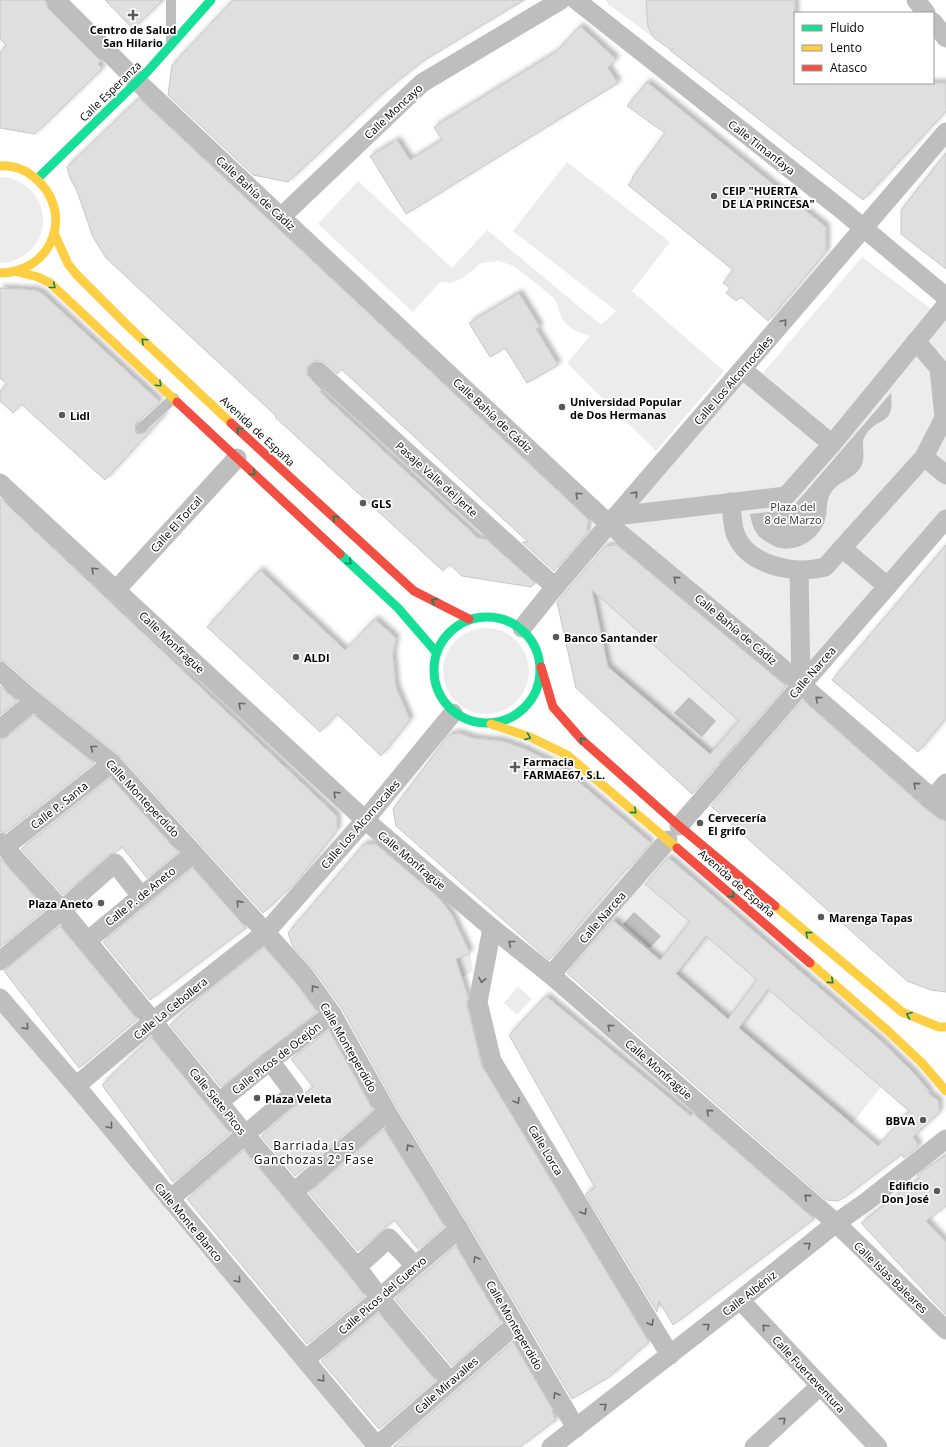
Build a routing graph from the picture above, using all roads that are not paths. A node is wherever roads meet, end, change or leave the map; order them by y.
1 (56, 0) edge
2 (171, 0) edge
3 (211, 0) edge
4 (562, 0) edge
5 (576, 0) edge
6 (916, 0) edge
7 (925, 12) edge
8 (934, 23) edge
9 (946, 38) edge
10 (171, 46) junction
11 (138, 82) junction
12 (946, 132) edge
13 (0, 166) edge
14 (38, 178) junction
15 (281, 217) junction
16 (864, 228) junction
17 (55, 236) junction
18 (18, 272) junction
19 (0, 273) edge
20 (946, 297) edge
21 (946, 305) edge
22 (916, 341) junction
23 (318, 370) dead end
24 (742, 370) junction
25 (174, 398) junction
26 (141, 428) dead end
27 (832, 444) junction
28 (924, 457) junction
29 (237, 458) junction
30 (946, 475) edge
31 (0, 483) edge
32 (731, 502) junction
33 (946, 519) edge
34 (613, 520) junction
35 (842, 548) junction
36 (799, 571) junction
37 (887, 586) junction
38 (555, 587) junction
39 (116, 590) junction
40 (469, 619) junction
41 (522, 628) junction
42 (436, 652) junction
43 (541, 667) junction
44 (0, 671) edge
45 (801, 685) junction
46 (34, 701) junction
47 (453, 713) junction
48 (491, 724) junction
49 (0, 729) edge
50 (112, 763) junction
51 (946, 783) edge
52 (939, 804) edge
53 (365, 820) junction
54 (674, 833) junction
55 (2, 844) edge
56 (194, 853) junction
57 (141, 896) junction
58 (62, 910) junction
59 (492, 928) junction
60 (266, 932) junction
61 (87, 940) junction
62 (0, 960) edge
63 (551, 975) junction
64 (0, 998) edge
65 (332, 1014) junction
66 (153, 1020) junction
67 (946, 1027) edge
68 (270, 1061) junction
69 (76, 1086) junction
70 (946, 1091) edge
71 (219, 1102) junction
72 (387, 1112) junction
73 (245, 1134) junction
74 (946, 1139) edge
75 (294, 1192) junction
76 (170, 1199) junction
77 (836, 1223) junction
78 (459, 1230) junction
79 (415, 1266) junction
80 (356, 1267) junction
81 (380, 1298) junction
82 (740, 1300) junction
83 (515, 1325) junction
84 (946, 1330) edge
85 (670, 1355) junction
86 (305, 1360) junction
87 (450, 1381) junction
88 (820, 1386) junction
89 (576, 1428) junction
90 (378, 1446) edge
91 (551, 1447) edge
92 (754, 1447) edge
93 (878, 1447) edge

1 - 11 street, Calle Bahía de Cádiz
2 - 10 lane
3 - 10 main road, Calle Esperanza
4 - 15 street, Calle Moncayo
5 - 16 street, Calle Timanfaya
6 - 7 street
8 - 9 street
10 - 11 main road, Calle Esperanza
11 - 14 main road, Calle Esperanza
11 - 15 street, Calle Bahía de Cádiz
12 - 16 street, Calle Los Alcornocales
13 - 14 main road
14 - 17 main road
34 -> 15 street, Calle Bahía de Cádiz
16 - 20 street, Calle Timanfaya
24 -> 16 street, Calle Los Alcornocales
17 - 18 main road
40 -> 17 main road, Avenida de España
18 - 19 main road
18 -> 25 main road
21 - 22 street
22 - 27 street
22 - 28 street
23 - 38 street, Pasaje Valle del Jerte
24 - 27 street
34 -> 24 street, Calle Los Alcornocales
25 - 26 lane
25 - 29 main road
27 - 32 street
28 - 30 street
28 - 35 street
29 - 39 street, Calle El Torcal
29 -> 42 main road
39 -> 31 street, Calle Monfragüe
32 - 34 street
32 - 36 street
33 - 37 street, Calle Narcea
34 - 38 street, Calle Los Alcornocales
45 -> 34 street, Calle Bahía de Cádiz
35 - 36 street
35 - 37 street
36 - 45 street
37 - 45 street, Calle Narcea
38 - 41 street, Calle Los Alcornocales
53 -> 39 street, Calle Monfragüe
40 - 41 main road
40 - 42 main road
41 - 43 main road
42 - 47 main road
43 - 48 main road
54 -> 43 main road, Avenida de España
44 - 46 street, Calle Monteperdido
52 -> 45 street, Calle Bahía de Cádiz
45 - 54 street, Calle Narcea
46 - 49 street
50 -> 46 street, Calle Monteperdido
47 - 48 main road
47 - 53 street, Calle Los Alcornocales
48 -> 54 main road, Avenida de España
50 - 55 street, Calle P. Santa
50 - 56 street, Calle Monteperdido
51 - 52 street
53 - 59 street, Calle Monfragüe
53 - 60 street, Calle Los Alcornocales
54 - 63 street, Calle Narcea
67 -> 54 main road, Avenida de España
54 -> 70 main road, Avenida de España
55 - 58 street, Calle Siete Picos
56 - 57 street, Calle P. de Aneto
60 -> 56 street, Calle Monteperdido
57 - 58 street
57 - 61 street, Calle P. de Aneto
58 - 61 street, Calle Siete Picos
58 - 62 street
63 -> 59 street, Calle Monfragüe
59 -> 85 street, Calle Lorca
65 -> 60 street, Calle Monteperdido
60 - 66 street, Calle La Cebollera
61 - 66 street, Calle Siete Picos
77 -> 63 street, Calle Monfragüe
64 -> 69 street, Calle Monte Blanco
65 - 68 street, Calle Picos de Ocejón
65 - 72 street, Calle Monteperdido
66 - 69 street, Calle La Cebollera
66 - 71 street, Calle Siete Picos
68 - 71 street, Calle Picos de Ocejón
68 - 73 street
69 -> 76 street, Calle Monte Blanco
71 - 73 street, Calle Siete Picos
72 - 75 street
78 -> 72 street, Calle Monteperdido
73 - 75 street, Calle Siete Picos
73 - 76 street
74 - 77 street, Calle Albéniz
75 - 80 street, Calle Siete Picos
76 -> 86 street, Calle Monte Blanco
82 -> 77 street, Calle Albéniz
77 - 84 street, Calle Islas Baleares
78 - 79 street, Calle Picos del Cuervo
83 -> 78 street, Calle Monteperdido
79 - 80 street
79 - 81 street, Calle Picos del Cuervo
80 - 81 street, Calle Siete Picos
81 - 86 street, Calle Picos del Cuervo
81 - 87 street, Calle Siete Picos
85 -> 82 street, Calle Albéniz
88 -> 82 street, Calle Fuerteventura
83 - 87 street, Calle Miravalles
89 -> 83 street, Calle Monteperdido
89 -> 85 street, Calle Albéniz
86 -> 90 street, Calle Monte Blanco
87 - 90 street, Calle Miravalles
92 -> 88 street
88 - 93 street, Calle Fuerteventura
89 - 91 street, Calle Albéniz

